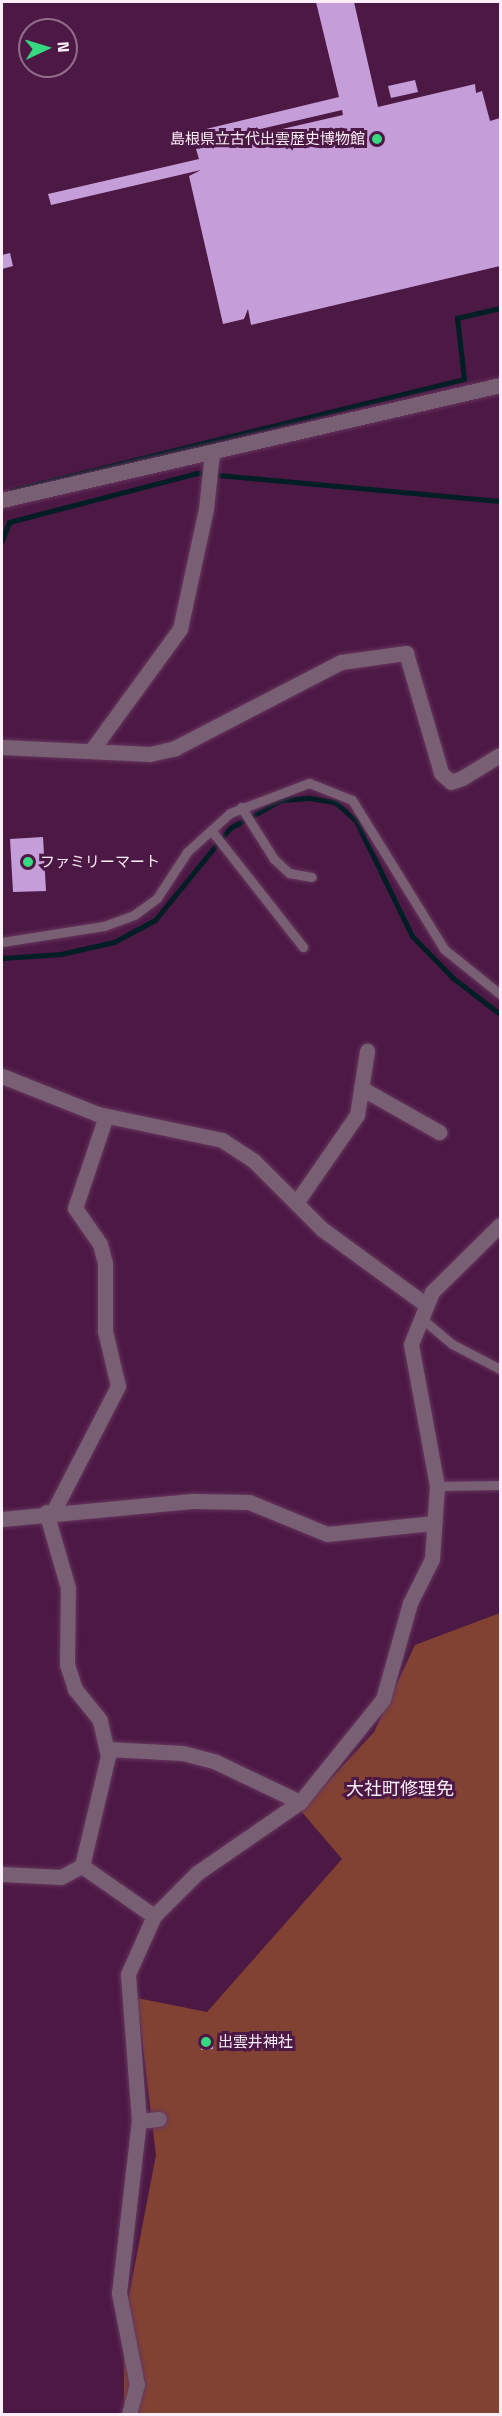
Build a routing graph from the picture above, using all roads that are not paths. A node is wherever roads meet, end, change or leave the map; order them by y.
1 (501, 385) edge
2 (212, 453) junction
3 (2, 500) edge
4 (2, 747) edge
5 (91, 751) junction
6 (501, 755) edge
7 (241, 807) junction
8 (211, 830) junction
9 (312, 877) dead end
10 (2, 942) edge
11 (303, 947) dead end
12 (501, 994) edge
13 (367, 1051) dead end
14 (2, 1076) edge
15 (361, 1089) junction
16 (106, 1116) junction
17 (439, 1132) dead end
18 (296, 1203) junction
19 (501, 1225) edge
20 (422, 1311) junction
21 (501, 1369) edge
22 (501, 1485) edge
23 (437, 1486) junction
24 (50, 1512) junction
25 (2, 1519) edge
26 (434, 1523) junction
27 (108, 1749) junction
28 (300, 1802) junction
29 (82, 1866) junction
30 (2, 1874) edge
31 (154, 1916) junction
32 (159, 2119) dead end
33 (139, 2121) junction
34 (129, 2415) edge

1 - 2 street
2 - 3 street
2 - 5 street
4 - 5 street
5 - 6 street
7 - 8 lane
7 - 9 lane
7 - 12 lane
8 - 10 lane
8 - 11 lane
13 - 15 street
14 - 16 street
15 - 17 street
15 - 18 street
16 - 18 street
16 - 24 street
18 - 20 street
19 - 20 street
20 - 21 lane
20 - 23 street
22 - 23 lane
23 - 26 street
24 - 25 street
24 - 26 street
24 - 27 street
26 - 28 street
27 - 28 street
27 - 29 street
28 - 31 street
29 - 30 street
29 - 31 street
31 - 33 street
32 - 33 street
33 - 34 street

